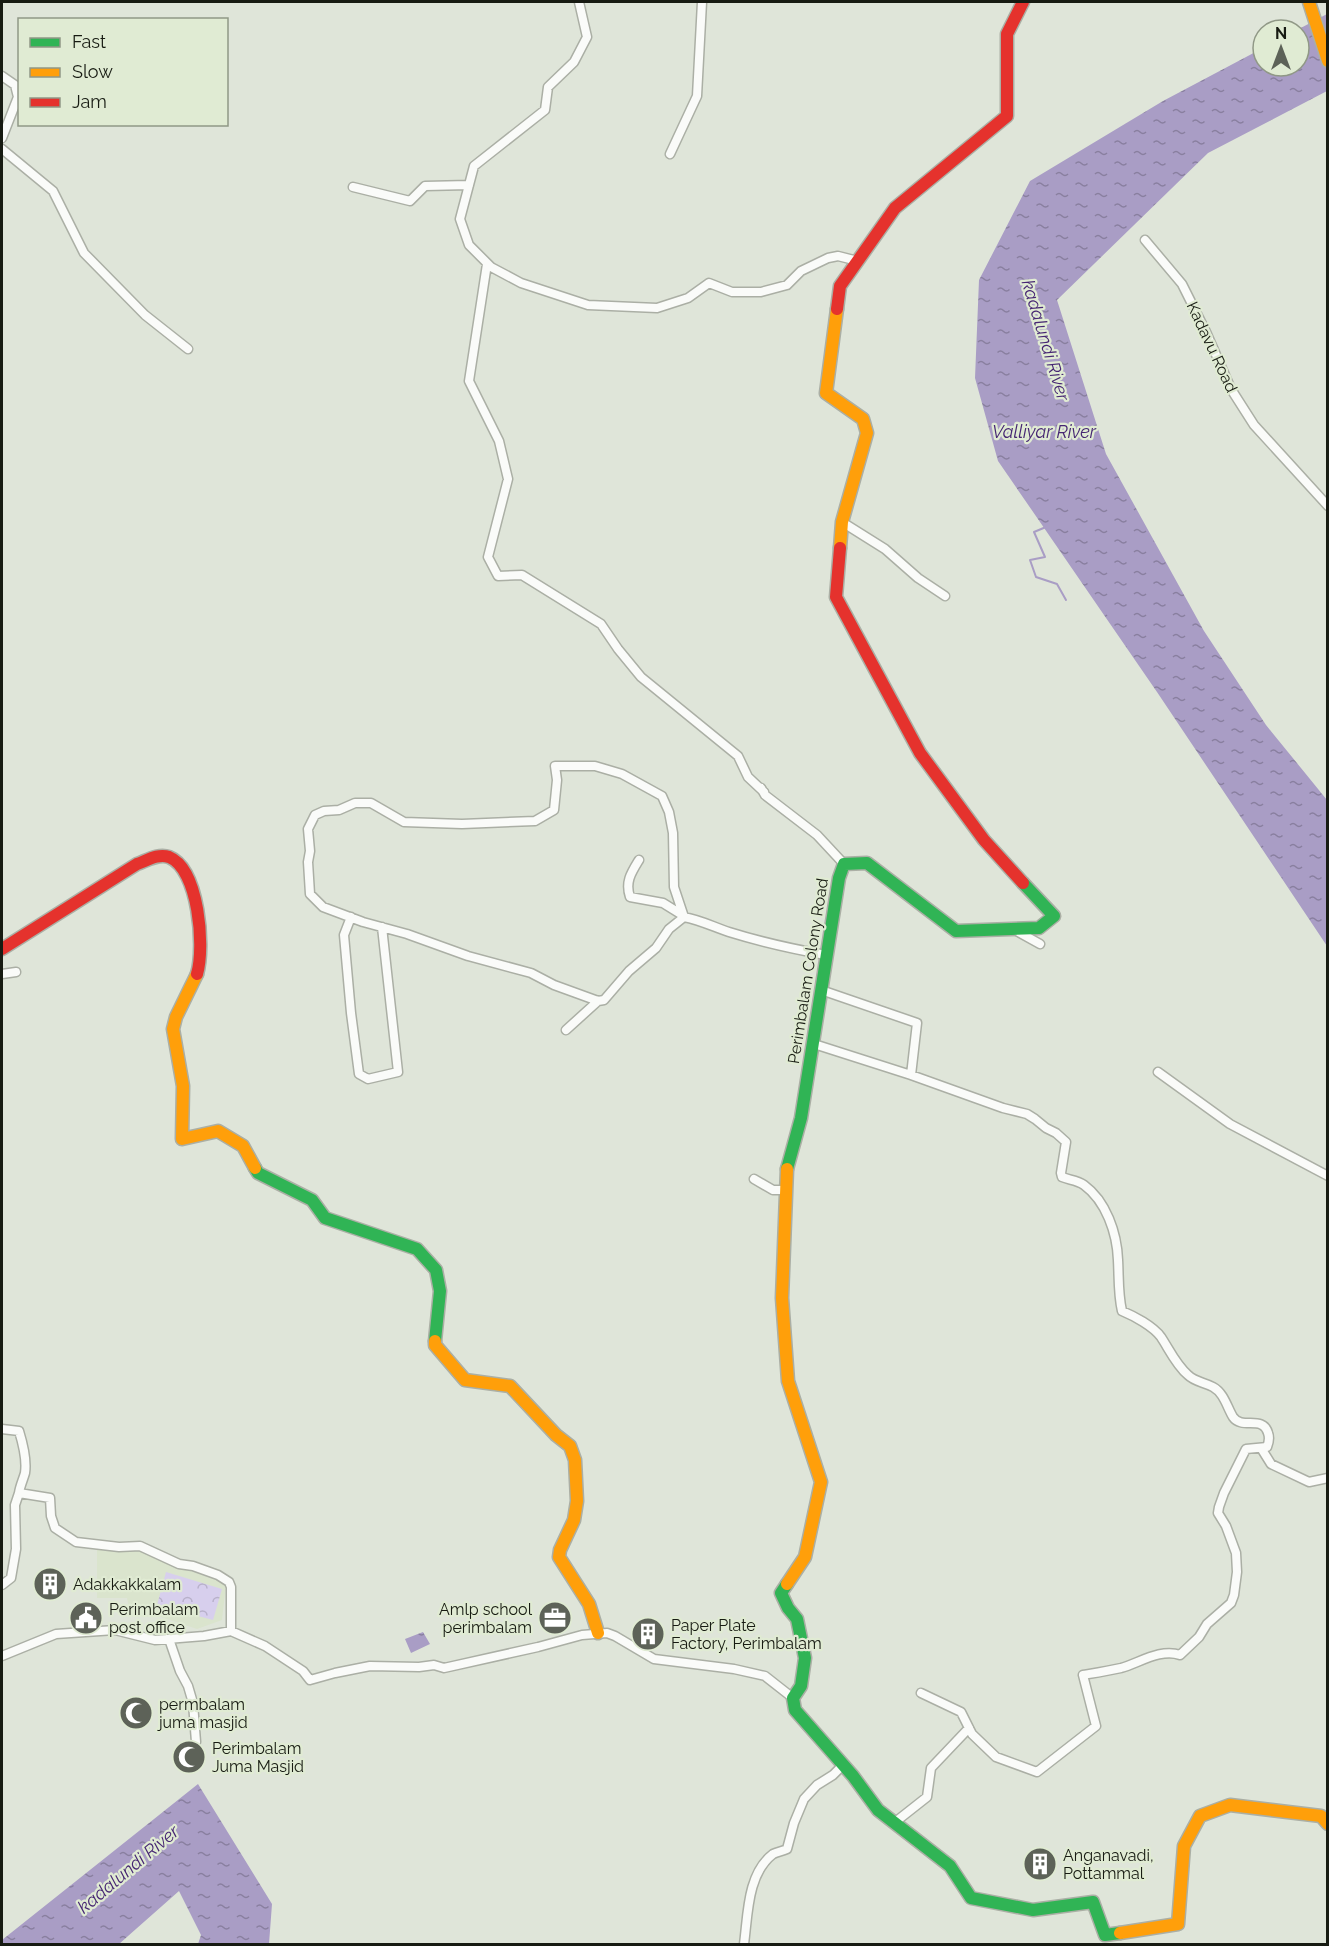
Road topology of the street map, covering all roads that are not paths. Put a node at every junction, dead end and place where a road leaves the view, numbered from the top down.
1 (579, 2) edge
2 (702, 2) edge
3 (1023, 2) edge
4 (1309, 2) edge
5 (1328, 60) edge
6 (2, 76) edge
7 (2, 138) edge
8 (2, 149) edge
9 (670, 154) dead end
10 (470, 185) junction
11 (353, 187) dead end
12 (1145, 240) dead end
13 (858, 261) junction
14 (488, 264) junction
15 (188, 349) dead end
16 (1328, 506) edge
17 (842, 522) junction
18 (945, 596) dead end
19 (758, 783) dead end
20 (764, 792) junction
21 (639, 860) dead end
22 (844, 864) junction
23 (684, 916) junction
24 (351, 917) junction
25 (382, 927) junction
26 (1012, 929) junction
27 (1040, 944) dead end
28 (2, 949) edge
29 (826, 955) junction
30 (16, 972) dead end
31 (2, 974) edge
32 (820, 990) junction
33 (598, 1001) junction
34 (566, 1030) dead end
35 (814, 1044) junction
36 (1158, 1072) dead end
37 (911, 1075) junction
38 (1328, 1176) edge
39 (754, 1179) dead end
40 (785, 1190) junction
41 (2, 1429) edge
42 (1261, 1448) junction
43 (1328, 1478) edge
44 (19, 1493) junction
45 (2, 1585) edge
46 (231, 1631) junction
47 (598, 1633) junction
48 (169, 1639) junction
49 (2, 1656) edge
50 (921, 1693) dead end
51 (793, 1698) junction
52 (969, 1728) junction
53 (196, 1742) dead end
54 (843, 1765) junction
55 (894, 1823) junction
56 (1328, 1824) edge
57 (744, 1944) edge

1 - 10 street
2 - 9 street
3 - 13 street, Perimbalam Colony Road
4 - 5 street
6 - 7 street
8 - 15 street
10 - 11 street
10 - 14 street
12 - 16 street, Kadavu Road
13 - 14 street
13 - 17 street, Perimbalam Colony Road
14 - 20 street
17 - 18 street
17 - 26 street, Perimbalam Colony Road
19 - 20 street
20 - 22 street
21 - 23 street
22 - 26 street, Perimbalam Colony Road
22 - 29 street, Perimbalam Colony Road
23 - 24 street
23 - 29 street
23 - 33 street
24 - 25 street
24 - 25 street
25 - 33 street
26 - 27 street
28 - 47 street
29 - 32 street, Perimbalam Colony Road
30 - 31 street
32 - 35 street, Perimbalam Colony Road
32 - 37 street
33 - 34 street
35 - 37 street
35 - 40 street, Perimbalam Colony Road
36 - 38 street
37 - 42 street
39 - 40 street
40 - 51 street, Perimbalam Colony Road
41 - 44 street
42 - 43 street
42 - 52 street
44 - 45 street
44 - 46 street
46 - 47 street
46 - 48 street
47 - 51 street
48 - 49 street
48 - 53 street
50 - 52 street
51 - 54 street
52 - 55 street
54 - 55 street
54 - 57 street
55 - 56 street

